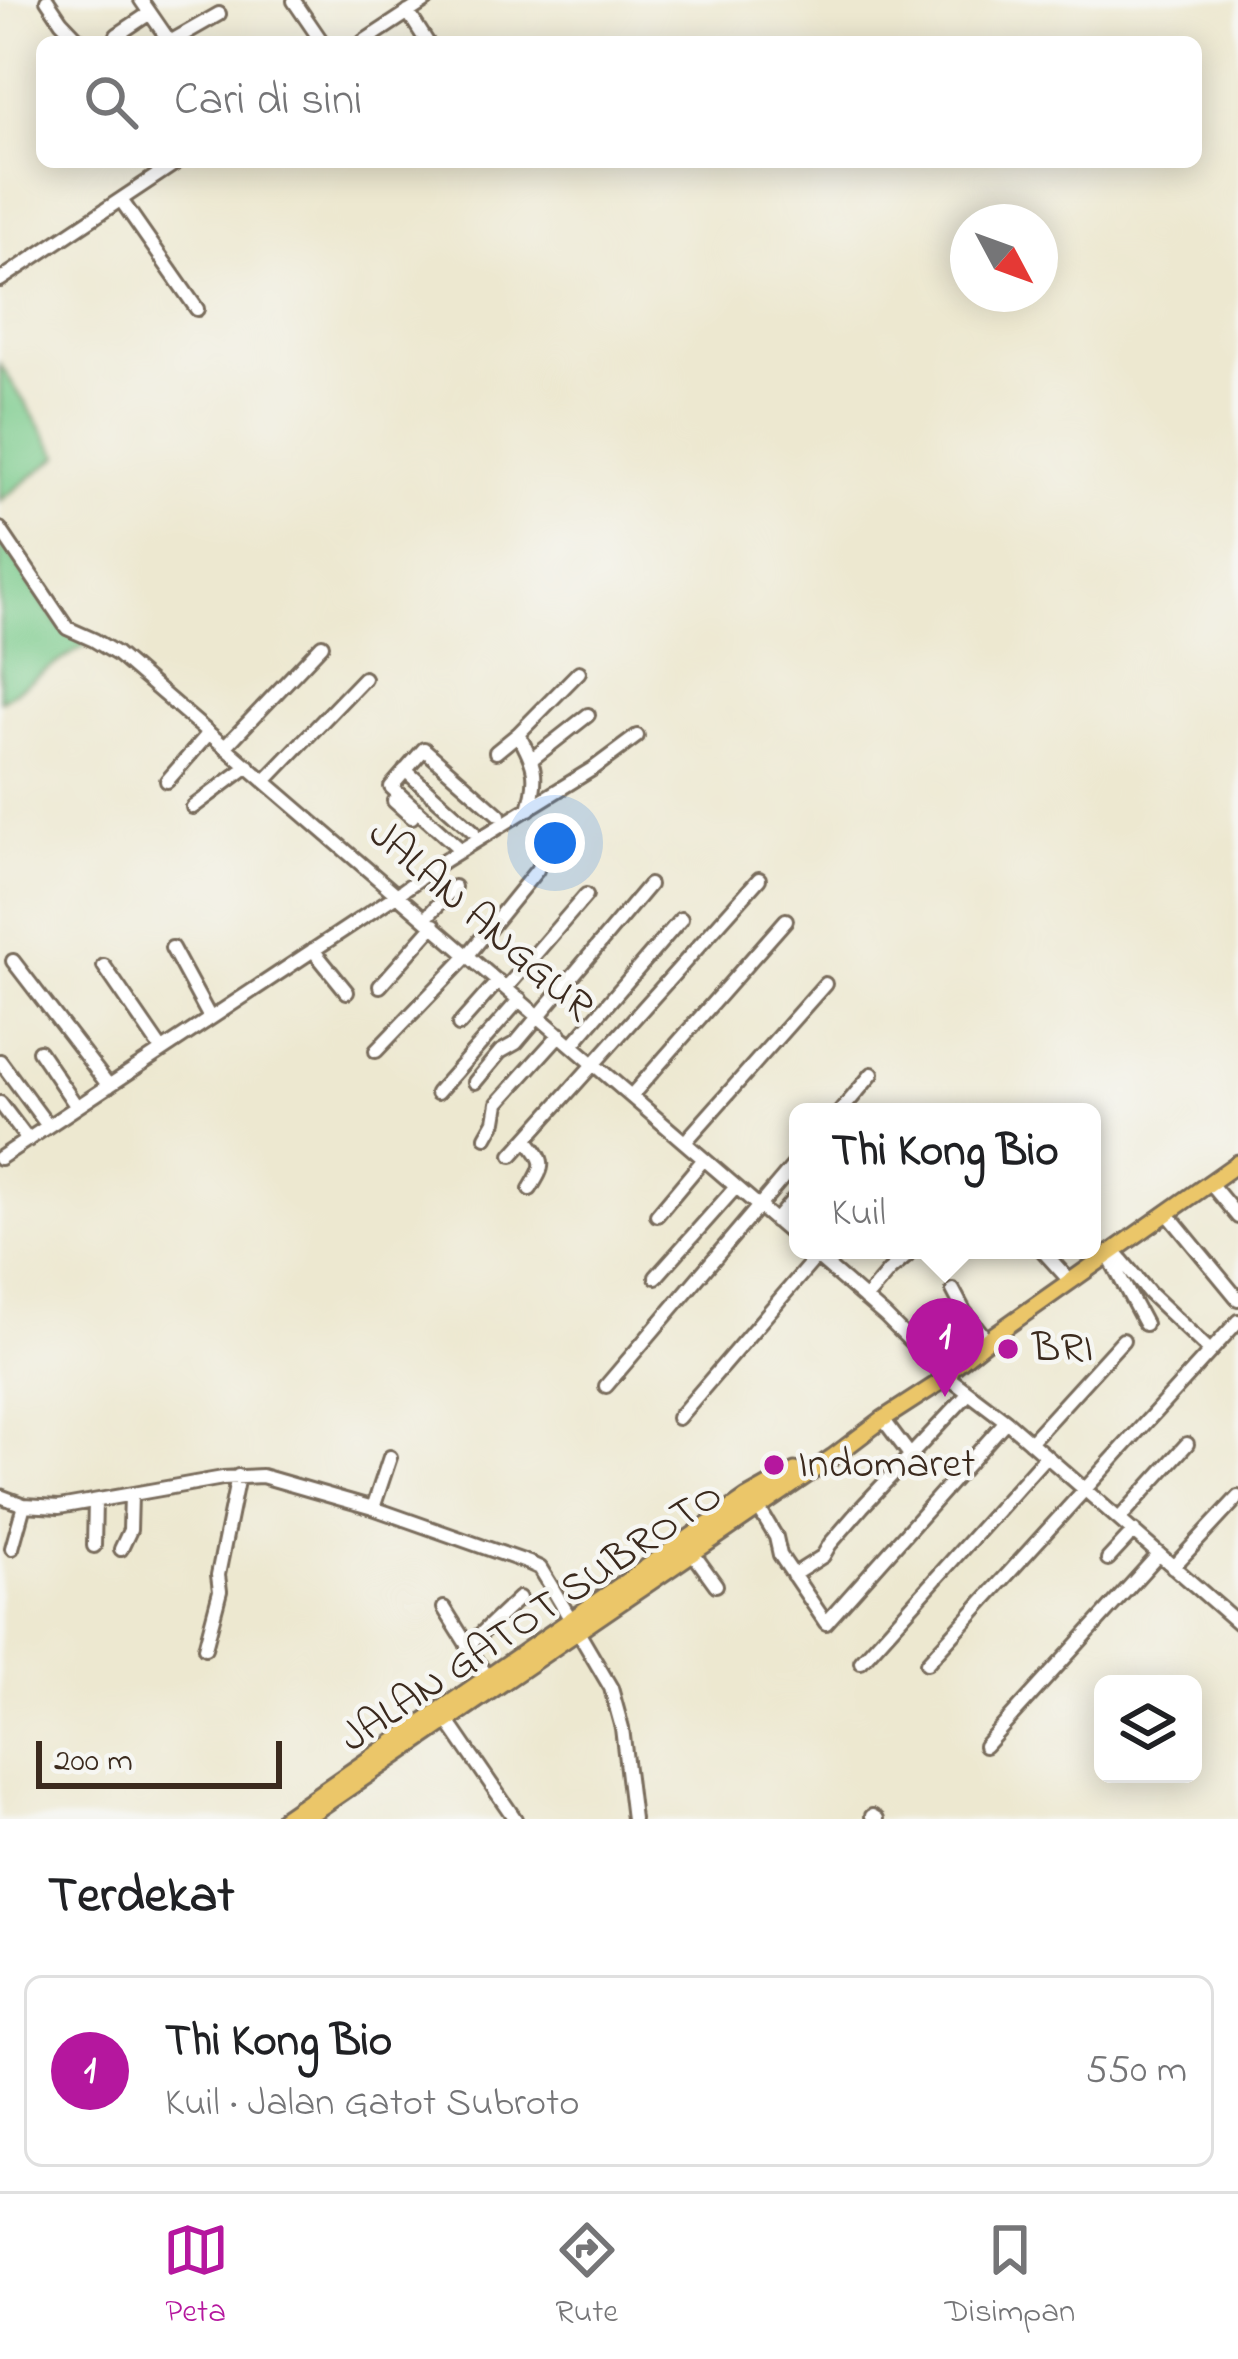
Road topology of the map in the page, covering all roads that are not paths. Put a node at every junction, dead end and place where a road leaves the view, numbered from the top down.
1 (47, 0) edge
2 (142, 0) edge
3 (427, 0) edge
4 (294, 1) edge
5 (408, 12) junction
6 (150, 13) junction
7 (219, 14) dead end
8 (117, 35) dead end
9 (75, 36) edge
10 (166, 36) edge
11 (180, 36) edge
12 (318, 36) edge
13 (372, 36) edge
14 (423, 36) edge
15 (168, 168) edge
16 (121, 200) junction
17 (0, 280) edge
18 (197, 309) dead end
19 (0, 529) edge
20 (322, 645) dead end
21 (579, 672) dead end
22 (364, 678) dead end
23 (587, 715) dead end
24 (209, 733) junction
25 (518, 734) junction
26 (637, 736) dead end
27 (226, 747) junction
28 (496, 752) dead end
29 (532, 759) junction
30 (248, 766) junction
31 (405, 770) junction
32 (167, 781) dead end
33 (266, 781) junction
34 (394, 802) dead end
35 (194, 807) dead end
36 (529, 809) junction
37 (499, 815) dead end
38 (472, 831) dead end
39 (461, 850) junction
40 (445, 860) junction
41 (537, 870) dead end
42 (759, 879) dead end
43 (649, 885) dead end
44 (454, 887) dead end
45 (398, 894) junction
46 (586, 895) dead end
47 (681, 919) dead end
48 (786, 920) dead end
49 (430, 922) junction
50 (172, 948) dead end
51 (313, 950) junction
52 (468, 955) junction
53 (13, 961) dead end
54 (104, 966) dead end
55 (502, 984) junction
56 (825, 984) dead end
57 (380, 986) dead end
58 (347, 992) dead end
59 (520, 999) junction
60 (537, 1015) junction
61 (211, 1018) junction
62 (459, 1025) dead end
63 (560, 1034) junction
64 (572, 1045) junction
65 (161, 1049) junction
66 (39, 1051) dead end
67 (376, 1051) dead end
68 (0, 1061) edge
69 (593, 1063) junction
70 (872, 1074) dead end
71 (475, 1082) dead end
72 (109, 1085) junction
73 (437, 1094) dead end
74 (631, 1096) junction
75 (0, 1103) edge
76 (847, 1103) edge
77 (76, 1107) junction
78 (48, 1126) junction
79 (486, 1137) dead end
80 (28, 1140) junction
81 (527, 1140) junction
82 (685, 1142) junction
83 (512, 1155) dead end
84 (0, 1158) edge
85 (704, 1159) junction
86 (1238, 1163) edge
87 (789, 1170) edge
88 (1209, 1182) junction
89 (736, 1187) junction
90 (530, 1189) dead end
91 (789, 1204) edge
92 (758, 1206) junction
93 (1167, 1214) junction
94 (657, 1215) dead end
95 (1238, 1217) edge
96 (775, 1220) junction
97 (789, 1232) edge
98 (1111, 1253) junction
99 (808, 1259) edge
100 (820, 1259) edge
101 (903, 1259) edge
102 (1050, 1259) edge
103 (656, 1277) dead end
104 (1070, 1281) junction
105 (952, 1290) dead end
106 (866, 1299) junction
107 (1238, 1299) edge
108 (1238, 1321) edge
109 (1145, 1324) dead end
110 (987, 1340) junction
111 (1123, 1340) dead end
112 (1210, 1352) junction
113 (947, 1372) junction
114 (606, 1386) dead end
115 (970, 1394) junction
116 (679, 1418) dead end
117 (883, 1419) junction
118 (1006, 1421) junction
119 (1030, 1442) junction
120 (1187, 1444) dead end
121 (831, 1455) junction
122 (910, 1455) junction
123 (1046, 1456) junction
124 (390, 1457) dead end
125 (238, 1476) junction
126 (1084, 1490) junction
127 (131, 1495) junction
128 (0, 1496) edge
129 (1238, 1497) edge
130 (95, 1502) junction
131 (754, 1502) junction
132 (24, 1505) junction
133 (374, 1508) junction
134 (1119, 1519) junction
135 (1134, 1531) junction
136 (94, 1546) dead end
137 (12, 1548) dead end
138 (121, 1549) dead end
139 (692, 1552) junction
140 (1159, 1554) junction
141 (1108, 1558) dead end
142 (1173, 1567) junction
143 (793, 1575) junction
144 (716, 1585) dead end
145 (519, 1598) dead end
146 (444, 1608) dead end
147 (1238, 1623) edge
148 (573, 1625) junction
149 (467, 1647) junction
150 (205, 1648) dead end
151 (861, 1663) dead end
152 (927, 1663) dead end
153 (488, 1678) junction
154 (447, 1720) junction
155 (985, 1746) dead end
156 (283, 1819) edge
157 (303, 1819) edge
158 (514, 1819) edge
159 (633, 1819) edge

1 - 9 street
2 - 6 street
3 - 5 street
4 - 12 street
5 - 13 street
5 - 14 street
6 - 8 street
6 - 10 street
7 - 11 street
15 - 16 street
16 - 17 street
16 - 18 street
19 - 24 street, JALAN ANGGUR
20 - 27 street
21 - 25 street
22 - 33 street
23 - 29 street
24 - 27 street, JALAN ANGGUR
24 - 32 street
25 - 28 street
25 - 29 street
26 - 36 street
27 - 30 street, JALAN ANGGUR
29 - 36 street
30 - 33 street, JALAN ANGGUR
30 - 35 street
31 - 37 street
31 - 38 street
31 - 39 street
33 - 45 street, JALAN ANGGUR
34 - 40 street
36 - 39 street
39 - 40 street
40 - 45 street
41 - 52 street
42 - 69 street
43 - 60 street
44 - 49 street
45 - 49 street, JALAN ANGGUR
45 - 51 street
46 - 55 street
47 - 64 street
48 - 74 street
49 - 52 street, JALAN ANGGUR
49 - 57 street
50 - 61 street
51 - 58 street
51 - 61 street
52 - 55 street, JALAN ANGGUR
52 - 67 street
53 - 72 street
54 - 65 street
55 - 59 street, JALAN ANGGUR
55 - 62 street
56 - 82 street
59 - 60 street, JALAN ANGGUR
59 - 73 street
60 - 63 street, JALAN ANGGUR
60 - 71 street
61 - 65 street
63 - 64 street, JALAN ANGGUR
63 - 79 street
64 - 69 street, JALAN ANGGUR
65 - 72 street
66 - 77 street
68 - 78 street
69 - 74 street, JALAN ANGGUR
69 - 81 street
70 - 76 street
72 - 77 street
74 - 82 street, JALAN ANGGUR
75 - 80 street
77 - 78 street
78 - 80 street
80 - 84 street
81 - 83 street
81 - 90 street
82 - 85 street, JALAN ANGGUR
85 - 89 street, JALAN ANGGUR
85 - 94 street
86 - 88 main road, JALAN GATOT SUBROTO
87 - 92 street
88 - 93 main road, JALAN GATOT SUBROTO
88 - 95 street
89 - 92 street, JALAN ANGGUR
89 - 103 street
91 - 96 street
92 - 96 street, JALAN ANGGUR
92 - 114 street
93 - 98 main road, JALAN GATOT SUBROTO
93 - 107 street
96 - 97 street, JALAN ANGGUR
98 - 104 main road, JALAN GATOT SUBROTO
98 - 109 street
98 - 112 street
99 - 116 street
100 - 106 street
101 - 106 street
102 - 104 street
104 - 110 main road, JALAN GATOT SUBROTO
105 - 110 street
106 - 113 street
108 - 112 street
110 - 113 main road, JALAN GATOT SUBROTO
111 - 119 street
112 - 126 street
113 - 115 street
113 - 117 main road, JALAN GATOT SUBROTO
113 - 121 main road
115 - 118 street
115 - 122 street
117 - 121 main road, JALAN GATOT SUBROTO
117 - 122 street
118 - 119 street
118 - 143 street
119 - 123 street
120 - 134 street
121 - 131 main road, JALAN GATOT SUBROTO
122 - 143 street
123 - 126 street
123 - 151 street
124 - 133 street
125 - 127 street
125 - 133 street
125 - 150 street
126 - 134 street
126 - 152 street
127 - 130 street
127 - 138 street
128 - 132 street
129 - 142 street
130 - 132 street
130 - 136 street
131 - 139 main road, JALAN GATOT SUBROTO
131 - 143 street
131 - 148 main road
132 - 137 street
133 - 148 street
134 - 135 street
135 - 140 street
135 - 141 street
139 - 144 street
139 - 148 main road, JALAN GATOT SUBROTO
140 - 142 street
140 - 155 street
142 - 147 street
145 - 149 street
146 - 149 street
148 - 153 main road
148 - 154 main road, JALAN GATOT SUBROTO
148 - 159 street
149 - 153 street
153 - 156 main road
154 - 157 main road, JALAN GATOT SUBROTO
154 - 158 street

